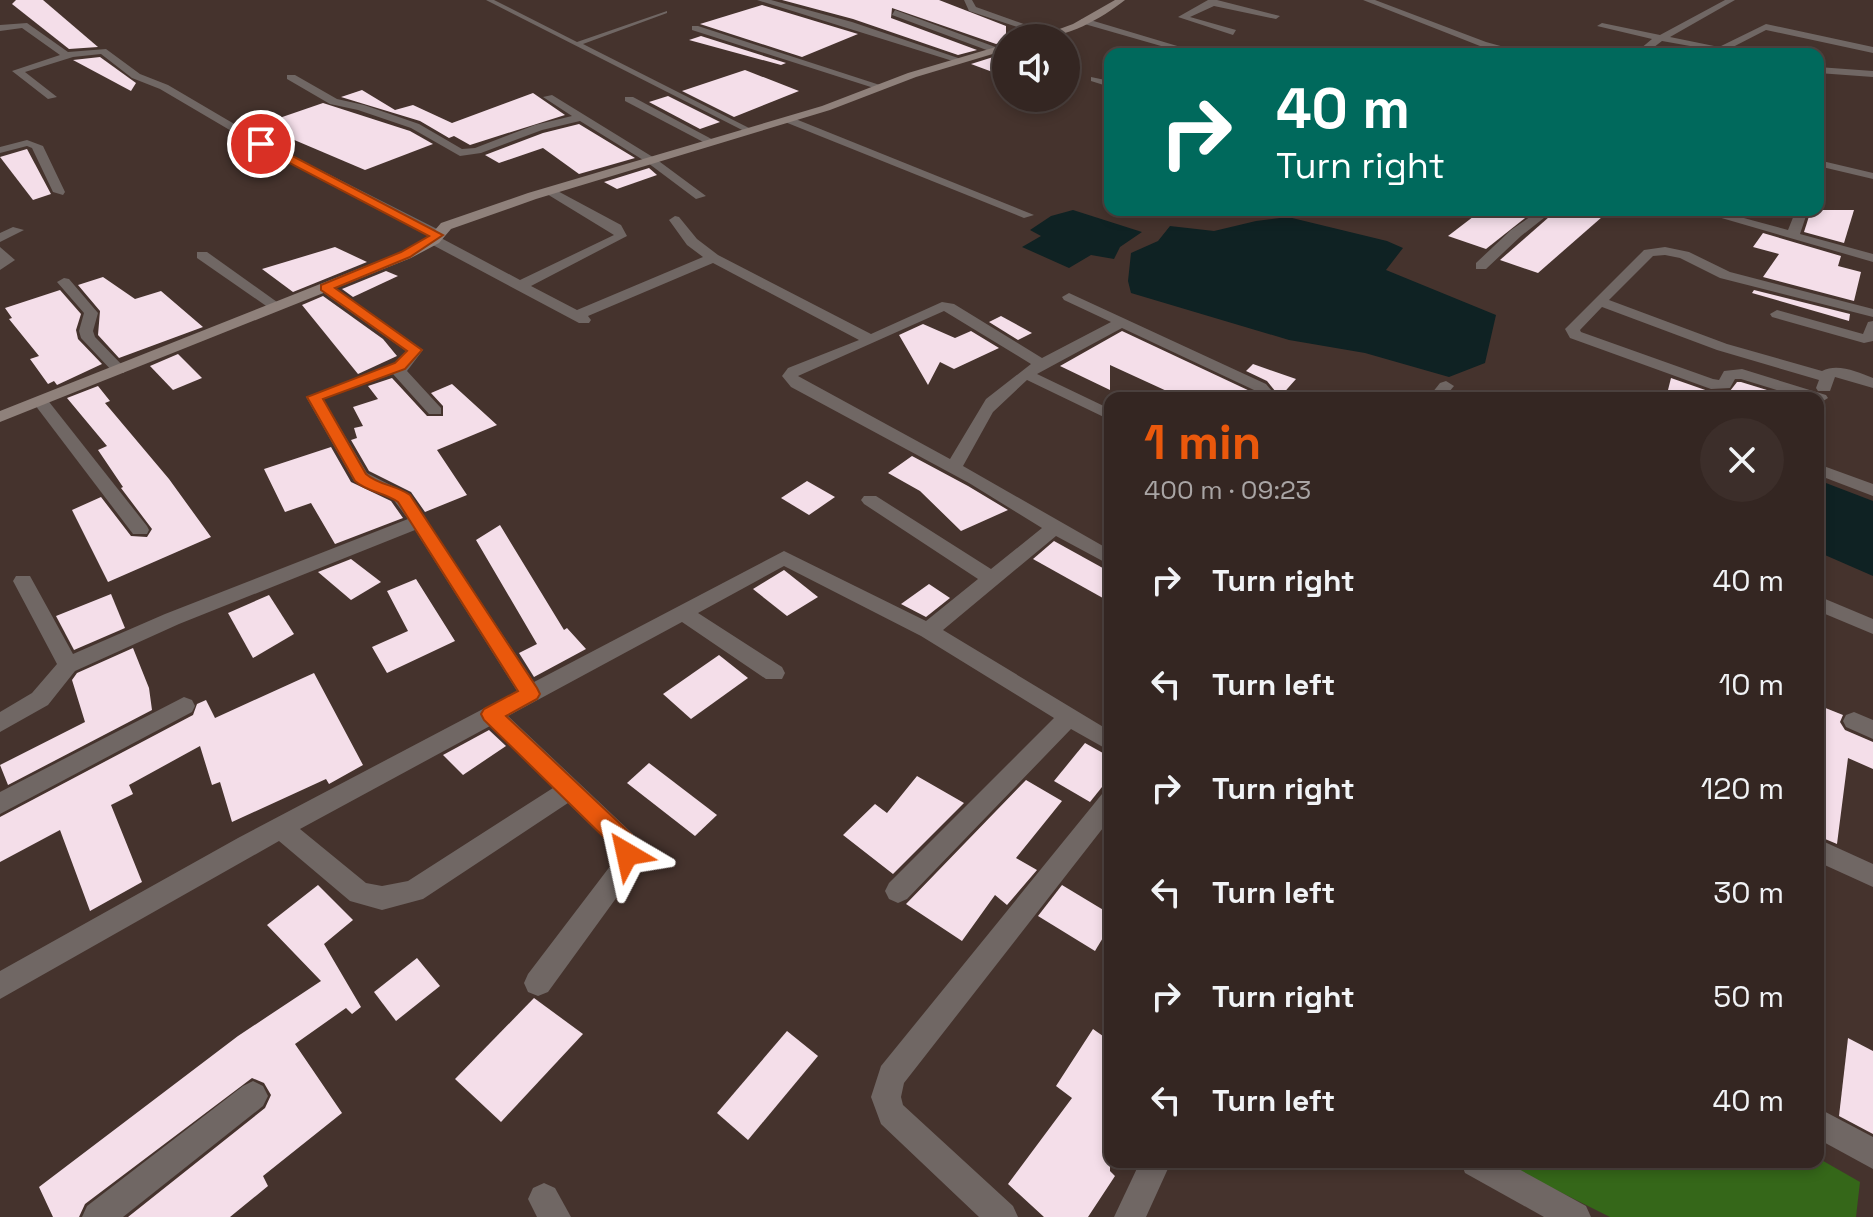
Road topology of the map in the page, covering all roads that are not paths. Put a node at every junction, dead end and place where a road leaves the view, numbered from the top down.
1 (489, 0) edge
2 (761, 0) edge
3 (968, 0) edge
4 (1121, 0) edge
5 (1367, 0) edge
6 (1731, 0) edge
7 (1213, 1) edge
8 (665, 12) dead end
9 (895, 13) dead end
10 (1276, 16) dead end
11 (1084, 21) junction
12 (1013, 24) edge
13 (1076, 24) edge
14 (1602, 26) dead end
15 (0, 28) edge
16 (695, 28) dead end
17 (1233, 32) dead end
18 (1661, 38) junction
19 (577, 44) junction
20 (992, 45) edge
21 (1178, 48) edge
22 (1500, 48) edge
23 (1647, 48) edge
24 (1710, 48) edge
25 (1724, 48) edge
26 (992, 50) edge
27 (1873, 50) edge
28 (70, 55) junction
29 (959, 60) junction
30 (1824, 70) edge
31 (1871, 72) edge
32 (291, 77) dead end
33 (1095, 79) dead end
34 (1104, 82) edge
35 (881, 87) junction
36 (52, 97) dead end
37 (548, 97) dead end
38 (629, 99) dead end
39 (583, 117) junction
40 (789, 120) junction
41 (751, 131) junction
42 (713, 143) junction
43 (0, 150) edge
44 (652, 161) junction
45 (1824, 164) edge
46 (1870, 176) dead end
47 (548, 191) junction
48 (59, 192) dead end
49 (700, 196) dead end
50 (1028, 215) dead end
51 (1540, 216) edge
52 (1722, 216) edge
53 (1800, 216) edge
54 (675, 220) dead end
55 (18, 230) dead end
56 (1793, 235) junction
57 (0, 238) edge
58 (436, 238) junction
59 (0, 251) edge
60 (202, 255) dead end
61 (713, 258) junction
62 (1873, 258) edge
63 (0, 266) edge
64 (1481, 266) dead end
65 (64, 282) dead end
66 (520, 286) junction
67 (326, 288) junction
68 (1069, 297) dead end
69 (1599, 301) junction
70 (277, 307) junction
71 (1873, 313) edge
72 (1777, 314) dead end
73 (1120, 323) junction
74 (1873, 325) edge
75 (871, 340) junction
76 (400, 366) junction
77 (119, 370) junction
78 (1034, 370) junction
79 (1826, 377) junction
80 (1873, 383) edge
81 (1265, 392) edge
82 (1795, 392) edge
83 (1821, 392) edge
84 (40, 401) junction
85 (435, 411) dead end
86 (1104, 411) edge
87 (0, 417) edge
88 (954, 467) junction
89 (1824, 471) edge
90 (1873, 490) edge
91 (870, 500) dead end
92 (418, 522) junction
93 (1055, 527) junction
94 (140, 530) dead end
95 (1104, 555) edge
96 (993, 580) junction
97 (23, 581) dead end
98 (1824, 606) edge
99 (682, 612) junction
100 (1873, 627) edge
101 (928, 631) junction
102 (68, 665) junction
103 (774, 673) dead end
104 (530, 694) junction
105 (184, 706) dead end
106 (491, 714) junction
107 (1069, 717) junction
108 (0, 723) edge
109 (1104, 738) edge
110 (569, 790) junction
111 (0, 804) edge
112 (1104, 809) edge
113 (281, 828) junction
114 (1824, 853) edge
115 (1873, 876) edge
116 (898, 891) dead end
117 (538, 983) dead end
118 (0, 986) edge
119 (253, 1096) dead end
120 (1824, 1126) edge
121 (1873, 1154) edge
122 (1153, 1168) edge
123 (1487, 1168) edge
124 (98, 1217) edge
125 (1002, 1217) edge
126 (1130, 1217) edge
127 (1575, 1217) edge

1 - 19 lane
2 - 29 street
3 - 12 street
4 - 11 street
5 - 22 street
6 - 18 street
7 - 10 street
7 - 17 street
8 - 19 lane
9 - 20 street
11 - 13 street
11 - 21 street
14 - 18 street
15 - 28 street
16 - 35 street
18 - 23 street
18 - 24 street
19 - 41 lane
25 - 27 street
26 - 29 street
28 - 36 street
28 - 58 street
29 - 35 street
30 - 31 street
32 - 39 street
33 - 34 street
35 - 40 street
37 - 39 street
38 - 42 street
39 - 44 street
40 - 41 street
40 - 50 street
41 - 42 street
42 - 44 street
43 - 48 street
44 - 47 street
44 - 49 street
45 - 46 street
47 - 58 street
47 - 66 street
51 - 64 street
52 - 56 street
53 - 56 street
54 - 61 street
55 - 57 street
56 - 62 street
58 - 66 street
58 - 67 street
59 - 63 street
60 - 70 street
61 - 66 street
61 - 75 street
65 - 77 street
67 - 70 street
67 - 76 street
68 - 73 street
69 - 71 street
69 - 79 street
69 - 82 street
70 - 77 street
72 - 74 street
73 - 78 street
73 - 81 street
75 - 78 street
75 - 88 street
76 - 85 street
76 - 92 street
77 - 84 street
78 - 86 street
78 - 88 street
79 - 80 street
79 - 83 street
84 - 87 street
84 - 94 street
88 - 93 street
89 - 90 street
91 - 96 street
92 - 102 street
92 - 104 street
93 - 95 street
93 - 96 street
96 - 101 street
97 - 102 street
98 - 100 street
99 - 101 street
99 - 103 street
99 - 104 street
101 - 107 street
102 - 108 street
104 - 106 street
105 - 111 street
106 - 110 street
106 - 113 street
107 - 109 street
107 - 116 street
110 - 113 street
110 - 117 street
112 - 125 street
113 - 118 street
114 - 115 street
119 - 124 street
120 - 121 street
122 - 126 street
123 - 127 street

